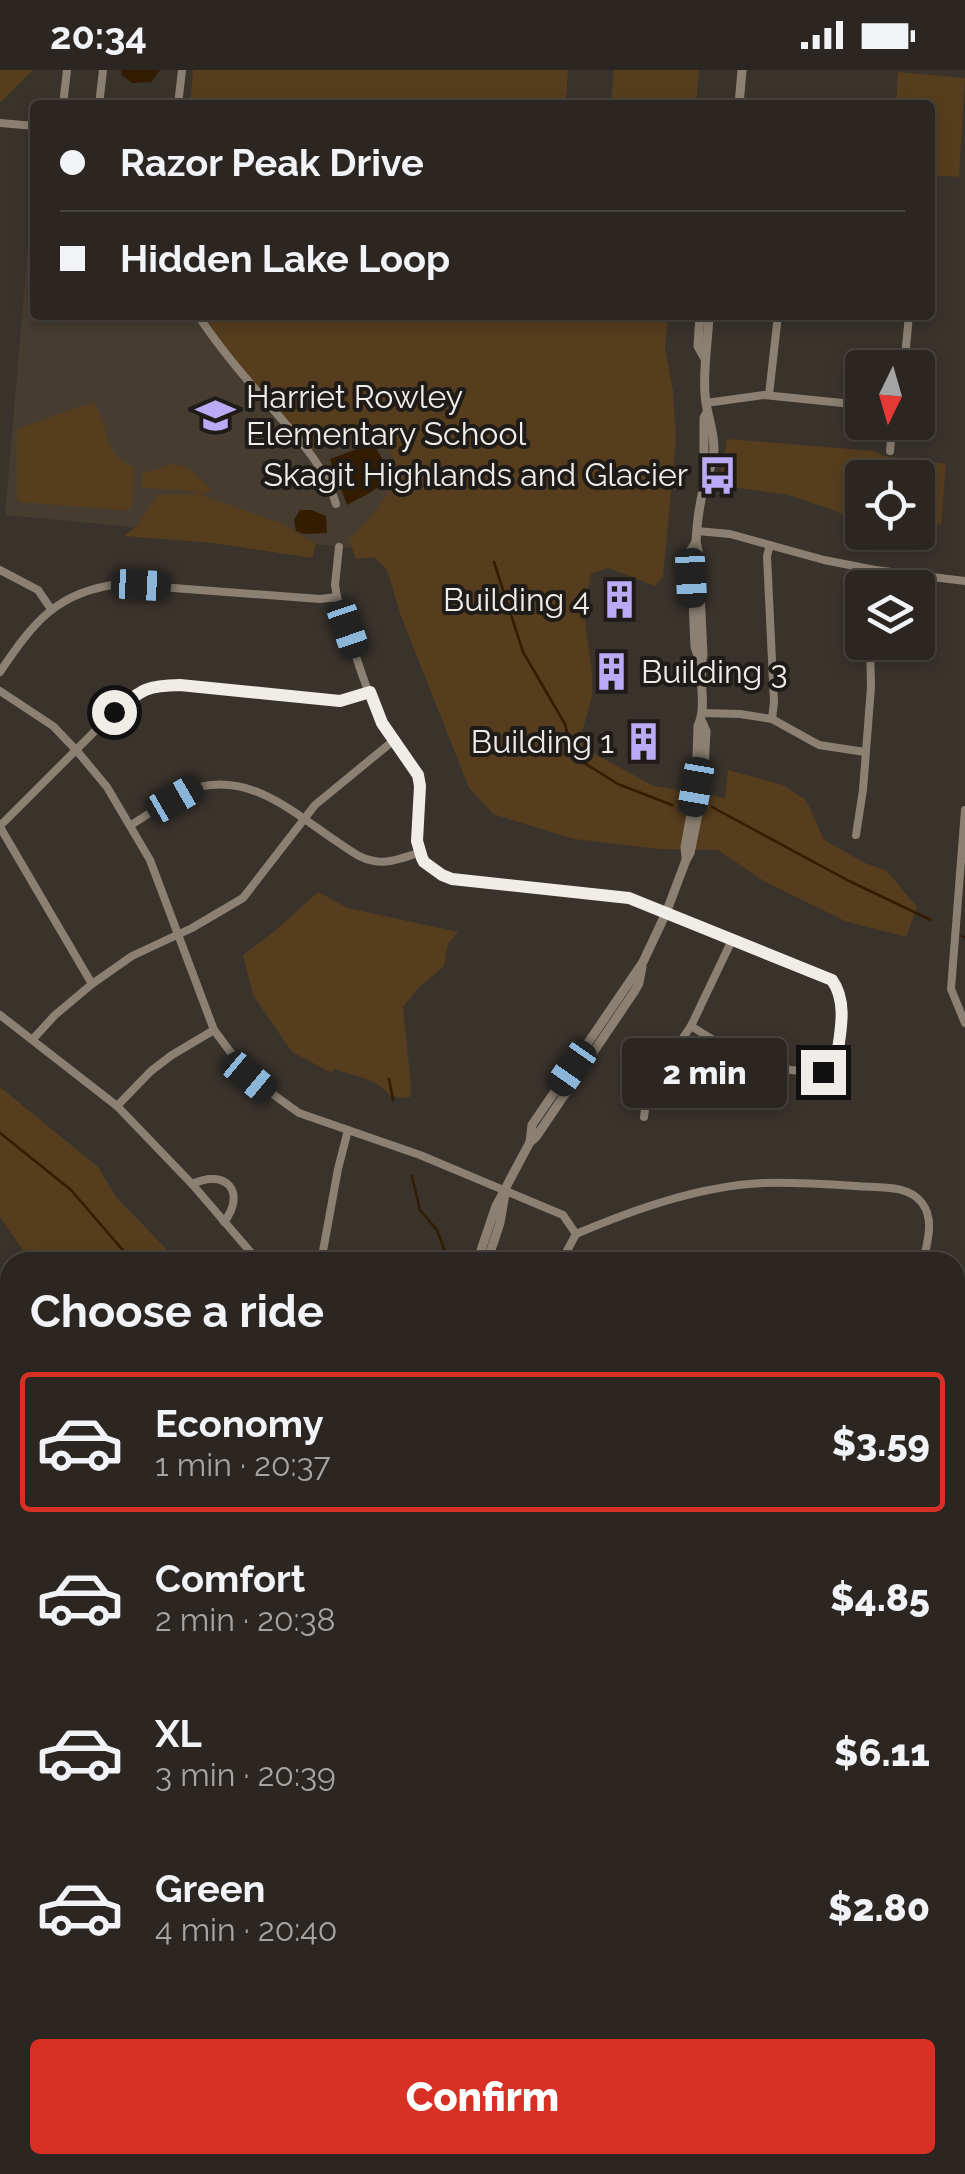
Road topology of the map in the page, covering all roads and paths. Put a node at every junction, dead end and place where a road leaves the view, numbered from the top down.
1 (67, 70) edge
2 (103, 70) edge
3 (182, 70) edge
4 (742, 70) edge
5 (64, 100) edge
6 (100, 100) edge
7 (179, 100) edge
8 (739, 100) edge
9 (0, 122) edge
10 (30, 125) edge
11 (202, 320) edge
12 (700, 320) edge
13 (709, 320) edge
14 (777, 320) edge
15 (909, 320) edge
16 (906, 350) edge
17 (704, 357) junction
18 (769, 396) junction
19 (845, 403) edge
20 (707, 407) junction
21 (892, 440) edge
22 (890, 451) dead end
23 (336, 504) dead end
24 (696, 537) junction
25 (770, 544) junction
26 (339, 547) dead end
27 (0, 570) edge
28 (875, 570) edge
29 (935, 577) edge
30 (965, 581) edge
31 (337, 596) junction
32 (51, 609) junction
33 (870, 660) edge
34 (0, 672) edge
35 (0, 691) edge
36 (370, 692) junction
37 (702, 718) junction
38 (772, 719) junction
39 (393, 740) junction
40 (77, 750) junction
41 (865, 752) junction
42 (965, 810) edge
43 (303, 820) junction
44 (131, 825) junction
45 (0, 826) edge
46 (856, 835) dead end
47 (419, 853) junction
48 (963, 862) edge
49 (666, 913) junction
50 (178, 934) junction
51 (732, 940) junction
52 (92, 984) junction
53 (0, 1016) edge
54 (965, 1023) edge
55 (691, 1026) junction
56 (214, 1030) junction
57 (33, 1040) junction
58 (117, 1106) junction
59 (644, 1117) dead end
60 (348, 1130) junction
61 (192, 1184) junction
62 (505, 1191) junction
63 (224, 1222) junction
64 (576, 1234) junction
65 (250, 1252) edge
66 (323, 1252) edge
67 (480, 1252) edge
68 (490, 1252) edge
69 (566, 1252) edge
70 (926, 1252) edge

1 - 5 street
2 - 6 street
3 - 7 street
4 - 8 street
9 - 10 street
11 - 23 street
12 - 17 street
13 - 17 street
14 - 18 street
15 - 16 street
17 - 20 street
18 - 19 street
18 - 20 street
20 - 24 street
21 - 22 street
24 - 25 street
24 - 37 street
25 - 28 street
25 - 38 street
26 - 31 street
27 - 32 street
29 - 30 street
31 - 32 street
31 - 36 street
32 - 34 street
33 - 41 street
35 - 40 street
36 - 39 street
36 - 40 street
37 - 38 street
37 - 49 street
38 - 41 street
39 - 43 street
39 - 47 street
40 - 44 street
40 - 45 street
41 - 46 street
42 - 48 street
43 - 44 street
43 - 47 street
43 - 50 street
44 - 50 street
45 - 52 street
47 - 49 street
48 - 54 street
49 - 51 street
49 - 62 street
50 - 52 street
50 - 56 street
51 - 55 street
51 - 55 street
52 - 57 street
53 - 57 street
55 - 59 street
56 - 58 street
56 - 60 street
57 - 58 street
58 - 61 street
60 - 62 street
60 - 66 street
61 - 63 street
61 - 63 street
62 - 64 street
62 - 67 street
62 - 68 street
63 - 65 street
64 - 69 street
64 - 70 street

